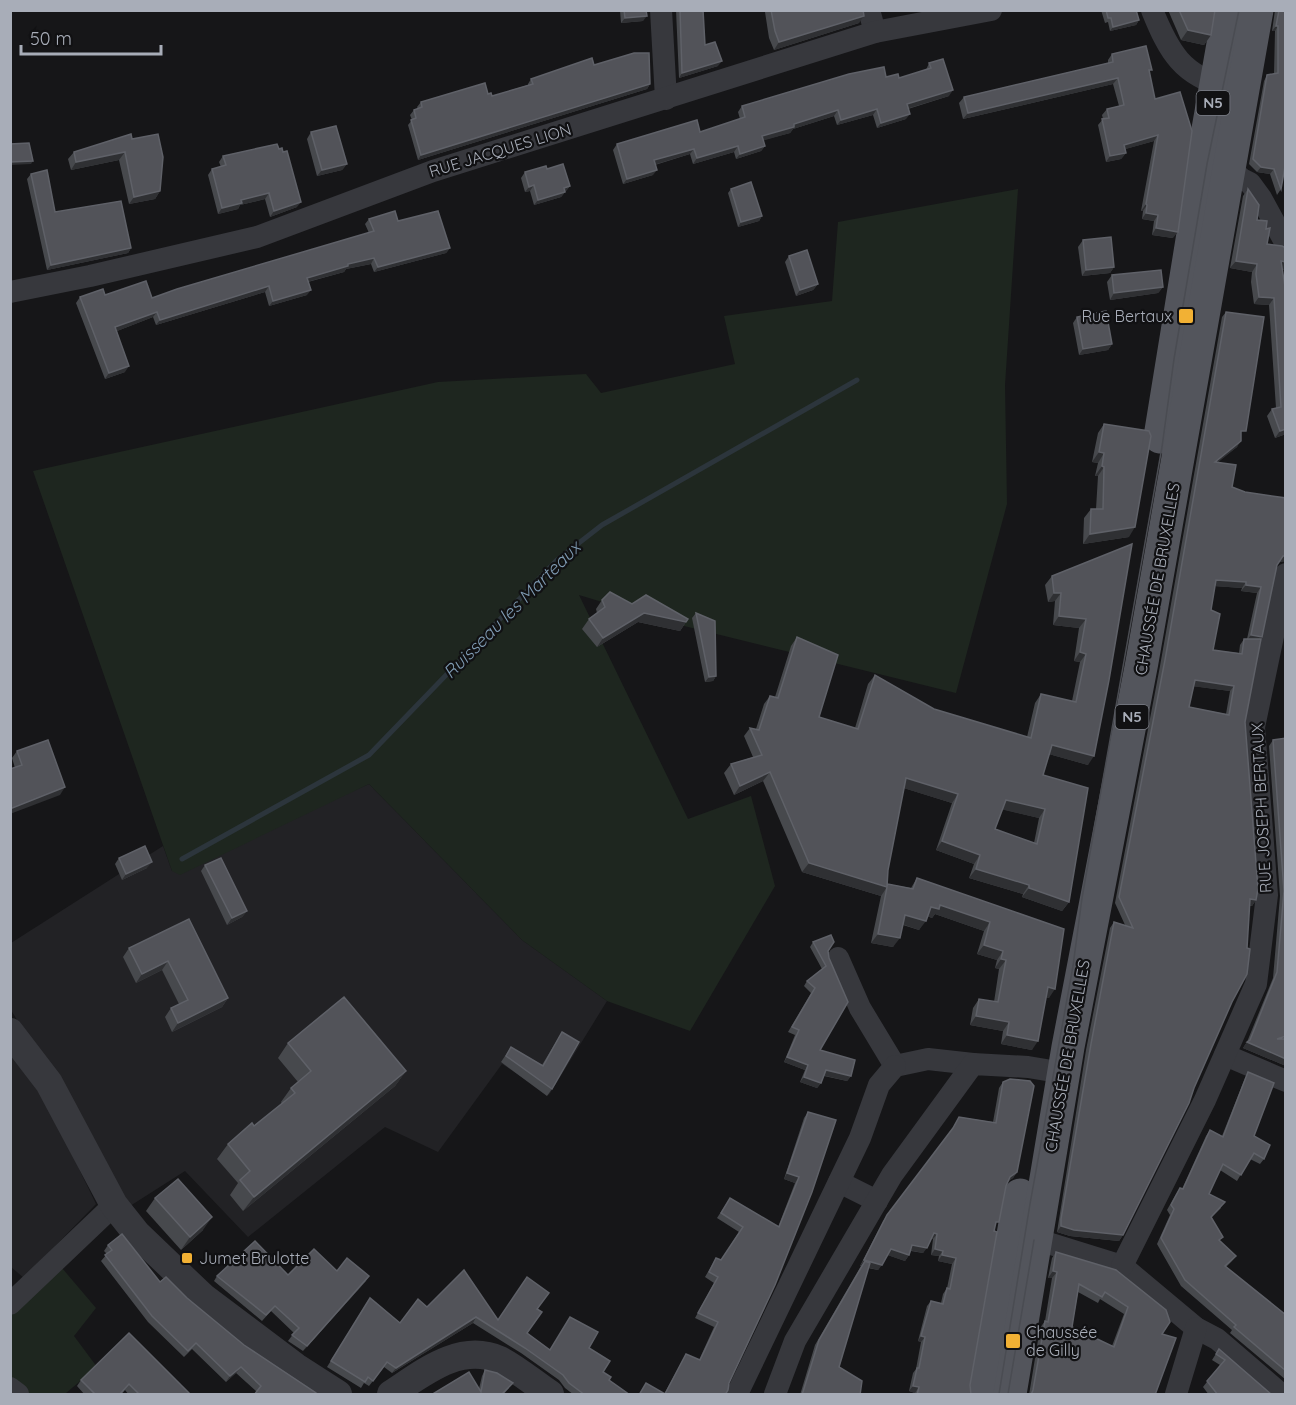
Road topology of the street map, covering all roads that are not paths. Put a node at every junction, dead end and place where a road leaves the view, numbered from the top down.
1 (661, 10) edge
2 (991, 10) edge
3 (1152, 10) edge
4 (1229, 10) edge
5 (1257, 10) edge
6 (872, 21) edge
7 (1229, 88) junction
8 (666, 99) junction
9 (1215, 165) junction
10 (1286, 244) edge
11 (10, 292) edge
12 (1286, 574) edge
13 (1282, 604) edge
14 (838, 958) dead end
15 (10, 1032) edge
16 (1225, 1055) junction
17 (973, 1064) junction
18 (895, 1066) junction
19 (1046, 1070) junction
20 (1286, 1081) edge
21 (839, 1182) junction
22 (877, 1201) junction
23 (114, 1205) junction
24 (1035, 1239) junction
25 (1122, 1266) junction
26 (782, 1301) junction
27 (10, 1304) edge
28 (810, 1315) junction
29 (1196, 1328) junction
30 (10, 1388) edge
31 (18, 1395) edge
32 (338, 1395) edge
33 (391, 1395) edge
34 (550, 1395) edge
35 (737, 1395) edge
36 (775, 1395) edge
37 (985, 1395) edge
38 (1010, 1395) edge
39 (1176, 1395) edge
40 (1281, 1395) edge

1 - 8 street
2 - 6 street, RUE JACQUES LION
3 - 7 street
4 - 7 main road, CHAUSSÉE DE BRUXELLES / N5
5 - 7 main road, CHAUSSÉE DE BRUXELLES / N5
6 - 8 street, RUE JACQUES LION
7 - 9 main road, CHAUSSÉE DE BRUXELLES / N5
8 - 11 street, RUE JACQUES LION
9 - 10 street
9 - 19 main road, CHAUSSÉE DE BRUXELLES / N5
9 - 24 main road, CHAUSSÉE DE BRUXELLES / N5
12 - 13 street, RUE JOSEPH BERTAUX
13 - 16 street, RUE JOSEPH BERTAUX
14 - 18 street
15 - 23 street
16 - 20 street
16 - 25 street, RUE JOSEPH BERTAUX
17 - 18 street
17 - 19 street
17 - 22 street
18 - 21 street
19 - 37 main road, CHAUSSÉE DE BRUXELLES / N5
21 - 22 street
21 - 26 street
22 - 28 street
23 - 27 street
23 - 32 street
24 - 25 street
24 - 38 main road, CHAUSSÉE DE BRUXELLES / N5
25 - 29 street
26 - 28 street
26 - 35 street
28 - 36 street
29 - 39 street
29 - 40 street
30 - 31 street
33 - 34 street

